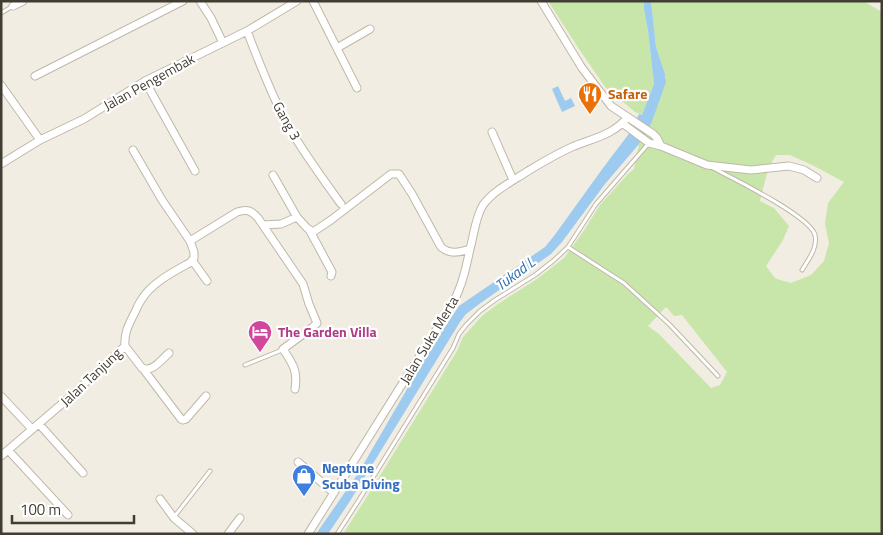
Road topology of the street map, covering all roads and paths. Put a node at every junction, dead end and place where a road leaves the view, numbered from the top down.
1 (23, 1) edge
2 (183, 1) edge
3 (200, 1) edge
4 (297, 1) edge
5 (313, 1) edge
6 (541, 1) edge
7 (14, 6) joint
8 (1, 13) edge
9 (370, 29) dead end
10 (247, 31) junction
11 (223, 43) junction
12 (337, 48) junction
13 (35, 76) dead end
14 (145, 81) junction
15 (1, 85) edge
16 (357, 88) dead end
17 (630, 118) junction
18 (626, 126) junction
19 (492, 132) dead end
20 (40, 140) junction
21 (646, 141) junction
22 (661, 146) junction
23 (133, 150) dead end
24 (1, 164) edge
25 (707, 165) junction
26 (195, 171) dead end
27 (272, 175) dead end
28 (817, 178) dead end
29 (513, 180) junction
30 (341, 204) dead end
31 (297, 217) junction
32 (263, 225) junction
33 (310, 231) junction
34 (190, 241) junction
35 (568, 247) junction
36 (470, 249) junction
37 (192, 260) junction
38 (802, 270) dead end
39 (331, 276) dead end
40 (207, 281) dead end
41 (124, 346) junction
42 (283, 349) junction
43 (169, 353) dead end
44 (245, 365) dead end
45 (144, 370) junction
46 (718, 376) dead end
47 (295, 389) dead end
48 (1, 396) edge
49 (206, 396) dead end
50 (39, 424) junction
51 (32, 429) junction
52 (8, 450) junction
53 (1, 456) edge
54 (298, 462) dead end
55 (210, 471) dead end
56 (83, 473) dead end
57 (334, 493) junction
58 (160, 499) dead end
59 (68, 515) dead end
60 (174, 518) junction
61 (240, 518) dead end
62 (193, 534) edge
63 (228, 534) edge
64 (308, 534) edge
65 (337, 534) edge

1 - 7 street
2 - 13 street
3 - 11 street
4 - 10 street, Jalan Pengembak
5 - 12 street
6 - 17 street
7 - 8 lane
9 - 12 street
10 - 11 street, Jalan Pengembak
10 - 30 street, Gang 3
11 - 14 street, Jalan Pengembak
12 - 16 street
14 - 20 street, Jalan Pengembak
14 - 26 street
15 - 20 street
17 - 18 street, Jalan Suka Merta
17 - 22 street
18 - 21 street
18 - 29 street, Jalan Suka Merta
19 - 29 street
20 - 24 street, Jalan Pengembak
21 - 22 street
21 - 35 lane
22 - 25 street
23 - 34 street
25 - 28 street
25 - 38 lane
27 - 31 street
29 - 36 street, Jalan Suka Merta
31 - 32 street
31 - 33 street
32 - 34 street
32 - 42 street
33 - 36 street
33 - 39 street
34 - 37 street
35 - 46 lane
35 - 65 lane
36 - 57 street, Jalan Suka Merta
37 - 40 street
37 - 41 street, Jalan Tanjung
41 - 45 street
41 - 50 street, Jalan Tanjung
42 - 44 lane
42 - 47 street
43 - 45 street
45 - 49 street
48 - 51 street
50 - 51 street, Jalan Tanjung
50 - 56 street
51 - 52 street, Jalan Tanjung
52 - 53 street, Jalan Tanjung
52 - 59 street
54 - 57 street
55 - 60 lane
57 - 64 street, Jalan Suka Merta
58 - 60 street
60 - 62 street
61 - 63 street

